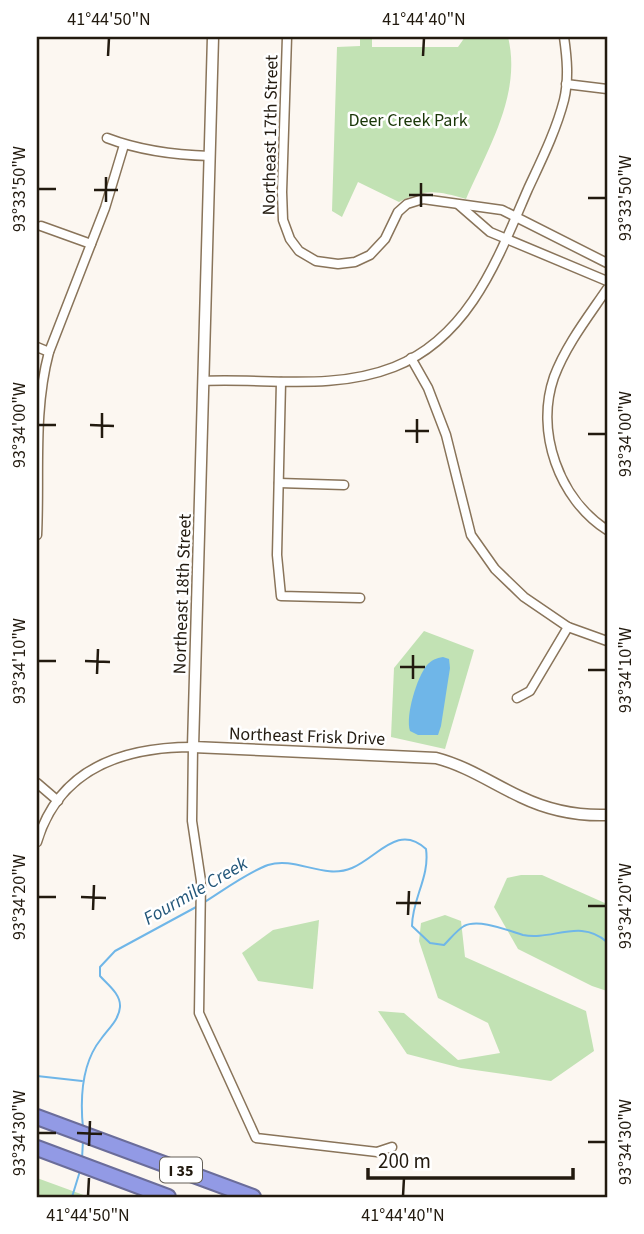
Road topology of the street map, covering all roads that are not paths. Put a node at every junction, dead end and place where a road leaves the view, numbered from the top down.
1 (213, 37) edge
2 (288, 37) edge
3 (565, 37) edge
4 (566, 84) junction
5 (607, 89) edge
6 (107, 138) dead end
7 (124, 145) junction
8 (210, 156) junction
9 (456, 203) junction
10 (516, 216) junction
11 (41, 226) dead end
12 (506, 238) junction
13 (91, 244) junction
14 (607, 263) edge
15 (607, 281) edge
16 (607, 289) edge
17 (37, 347) edge
18 (49, 352) junction
19 (411, 358) junction
20 (204, 382) junction
21 (281, 382) junction
22 (37, 467) edge
23 (279, 483) junction
24 (344, 485) dead end
25 (607, 530) edge
26 (37, 535) edge
27 (360, 598) dead end
28 (568, 627) junction
29 (607, 641) edge
30 (517, 698) dead end
31 (193, 747) junction
32 (37, 783) edge
33 (58, 801) junction
34 (607, 815) edge
35 (37, 842) edge
36 (44, 1120) edge
37 (392, 1147) dead end
38 (43, 1150) edge
39 (168, 1197) edge
40 (253, 1197) edge

1 - 8 street, Northeast 18th Street
2 - 9 street, Northeast 17th Street
3 - 4 street
4 - 5 street
4 - 10 street
6 - 7 street
7 - 8 street
7 - 13 street
8 - 20 street, Northeast 18th Street
9 - 10 street, Northeast 17th Street
9 - 12 street
10 - 12 street
10 - 14 street, Northeast 17th Street
11 - 13 street
12 - 15 street
12 - 19 street
13 - 18 street
16 - 25 street
17 - 18 street
18 - 22 street
19 - 21 street
19 - 28 street
20 - 21 street
20 - 31 street, Northeast 18th Street
21 - 23 street
22 - 26 street
23 - 24 street
23 - 27 street
28 - 29 street
28 - 30 street
31 - 33 street, Northeast Frisk Drive
31 - 34 street, Northeast Frisk Drive
31 - 37 street, Northeast 18th Street
32 - 33 street
33 - 35 street, Northeast Frisk Drive
36 - 40 highway, I 35
38 - 39 highway, I 35

